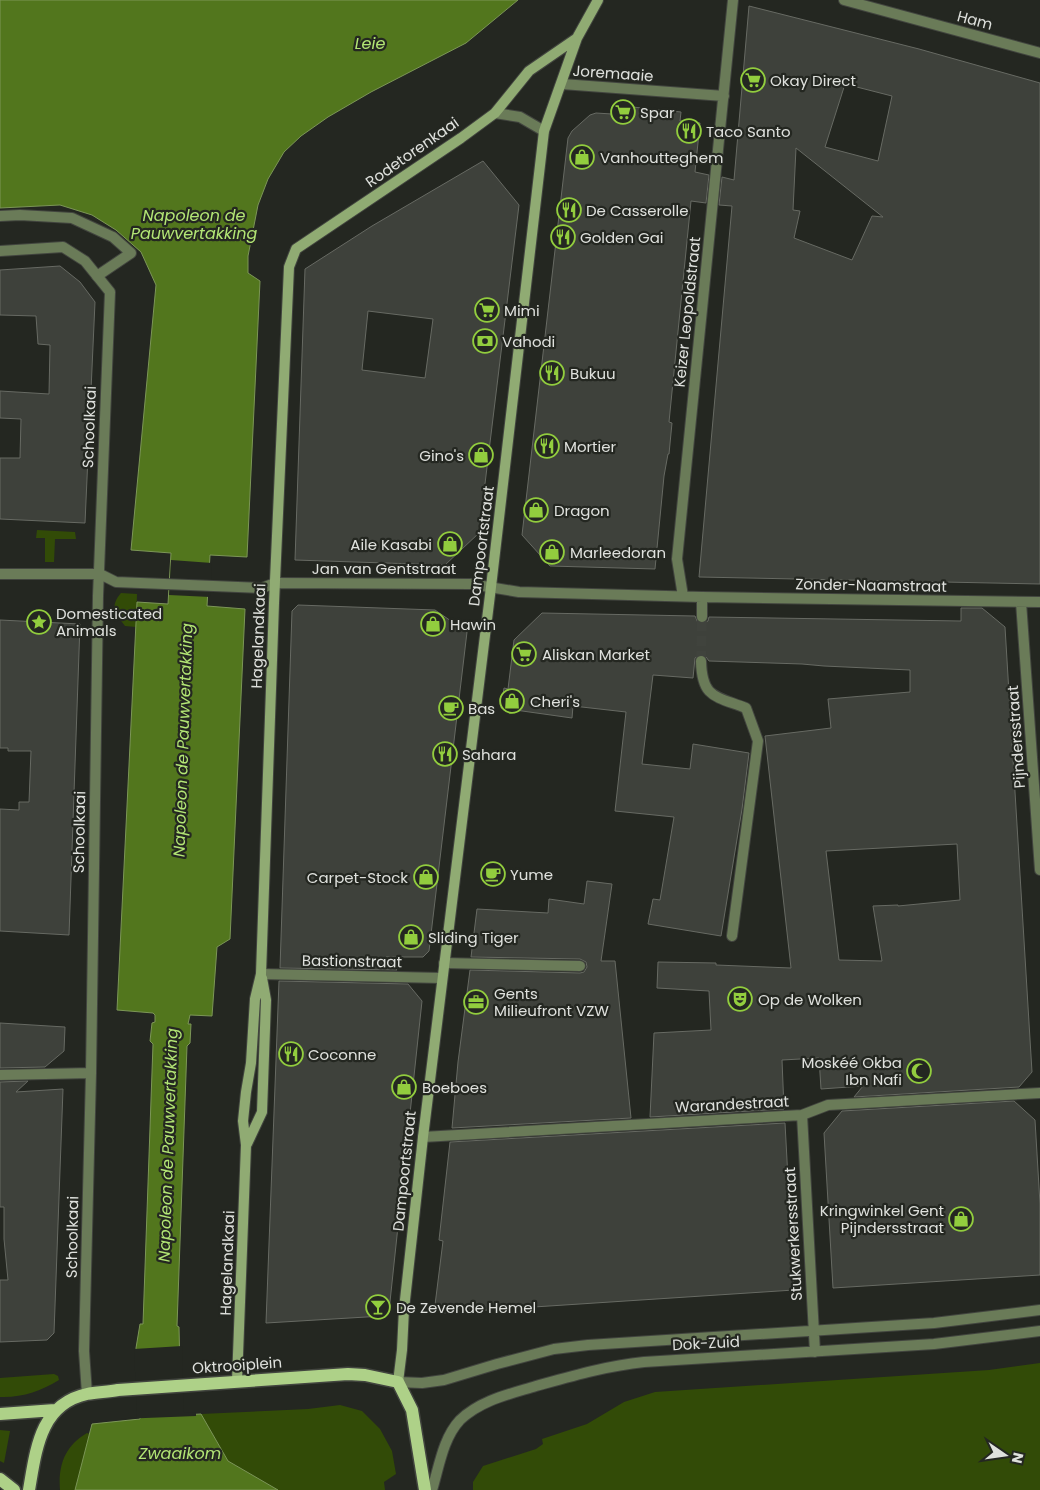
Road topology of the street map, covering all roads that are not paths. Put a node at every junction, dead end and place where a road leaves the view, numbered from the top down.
1 (598, 0) edge
2 (733, 0) edge
3 (844, 0) edge
4 (577, 38) junction
5 (1040, 53) edge
6 (562, 84) junction
7 (724, 96) junction
8 (495, 113) junction
9 (544, 131) junction
10 (0, 216) edge
11 (0, 251) edge
12 (97, 276) junction
13 (287, 299) joint
14 (0, 574) edge
15 (100, 574) junction
16 (275, 583) junction
17 (492, 587) junction
18 (683, 596) junction
19 (702, 597) junction
20 (1021, 602) junction
21 (1040, 602) edge
22 (702, 617) tunnel mouth
23 (700, 661) tunnel mouth
24 (1040, 870) edge
25 (732, 936) dead end
26 (444, 963) junction
27 (580, 966) dead end
28 (261, 974) junction
29 (442, 978) junction
30 (91, 1072) junction
31 (0, 1075) edge
32 (1040, 1093) edge
33 (802, 1115) junction
34 (423, 1136) junction
35 (246, 1145) junction
36 (1040, 1310) edge
37 (1040, 1331) edge
38 (814, 1332) junction
39 (815, 1352) junction
40 (237, 1381) junction
41 (398, 1382) junction
42 (87, 1394) junction
43 (55, 1410) junction
44 (0, 1414) edge
45 (0, 1479) edge
46 (14, 1490) edge
47 (29, 1490) edge
48 (425, 1490) edge
49 (432, 1490) edge

1 - 4 street, Joremaaie
2 - 7 street, Keizer Leopoldstraat
3 - 5 street, Ham
4 - 6 street, Joremaaie
4 - 8 street, Rodetorenkaai
6 - 7 street, Joremaaie
6 - 9 street, Dampoortstraat
7 - 18 street, Keizer Leopoldstraat
8 - 9 street
8 - 13 street, Rodetorenkaai
9 - 17 street, Dampoortstraat
10 - 12 street
11 - 12 street, Schoolkaai
12 - 15 street, Schoolkaai
13 - 16 street, Hagelandkaai
14 - 15 street
15 - 16 street, Jan van Gentstraat
15 - 30 street, Schoolkaai
16 - 17 street, Jan van Gentstraat
16 - 28 street, Hagelandkaai
17 - 18 street, Zonder-Naamstraat
17 - 26 street, Dampoortstraat
18 - 19 street, Zonder-Naamstraat
19 - 20 street, Zonder-Naamstraat
19 - 22 street
20 - 21 street, Zonder-Naamstraat
20 - 24 street, Pijndersstraat
23 - 25 street
26 - 27 street
26 - 29 street, Dampoortstraat
28 - 29 street, Bastionstraat
28 - 35 street, Hagelandkaai
28 - 35 street, Hagelandkaai
29 - 34 street, Dampoortstraat
30 - 31 street
30 - 42 street, Schoolkaai
32 - 33 street, Warandestraat
33 - 34 street, Warandestraat
33 - 38 street, Stukwerkersstraat
34 - 41 street, Dampoortstraat
35 - 40 street, Hagelandkaai
36 - 38 street, Dok-Zuid
37 - 39 street, Dok-Zuid
38 - 39 street, Stukwerkersstraat
38 - 41 street, Dok-Zuid
39 - 49 street, Dok-Zuid
40 - 41 main road, Oktrooiplein
40 - 42 main road, Oktrooiplein
41 - 48 main road
42 - 43 main road, Oktrooiplein
43 - 44 main road
43 - 47 main road
45 - 46 main road

